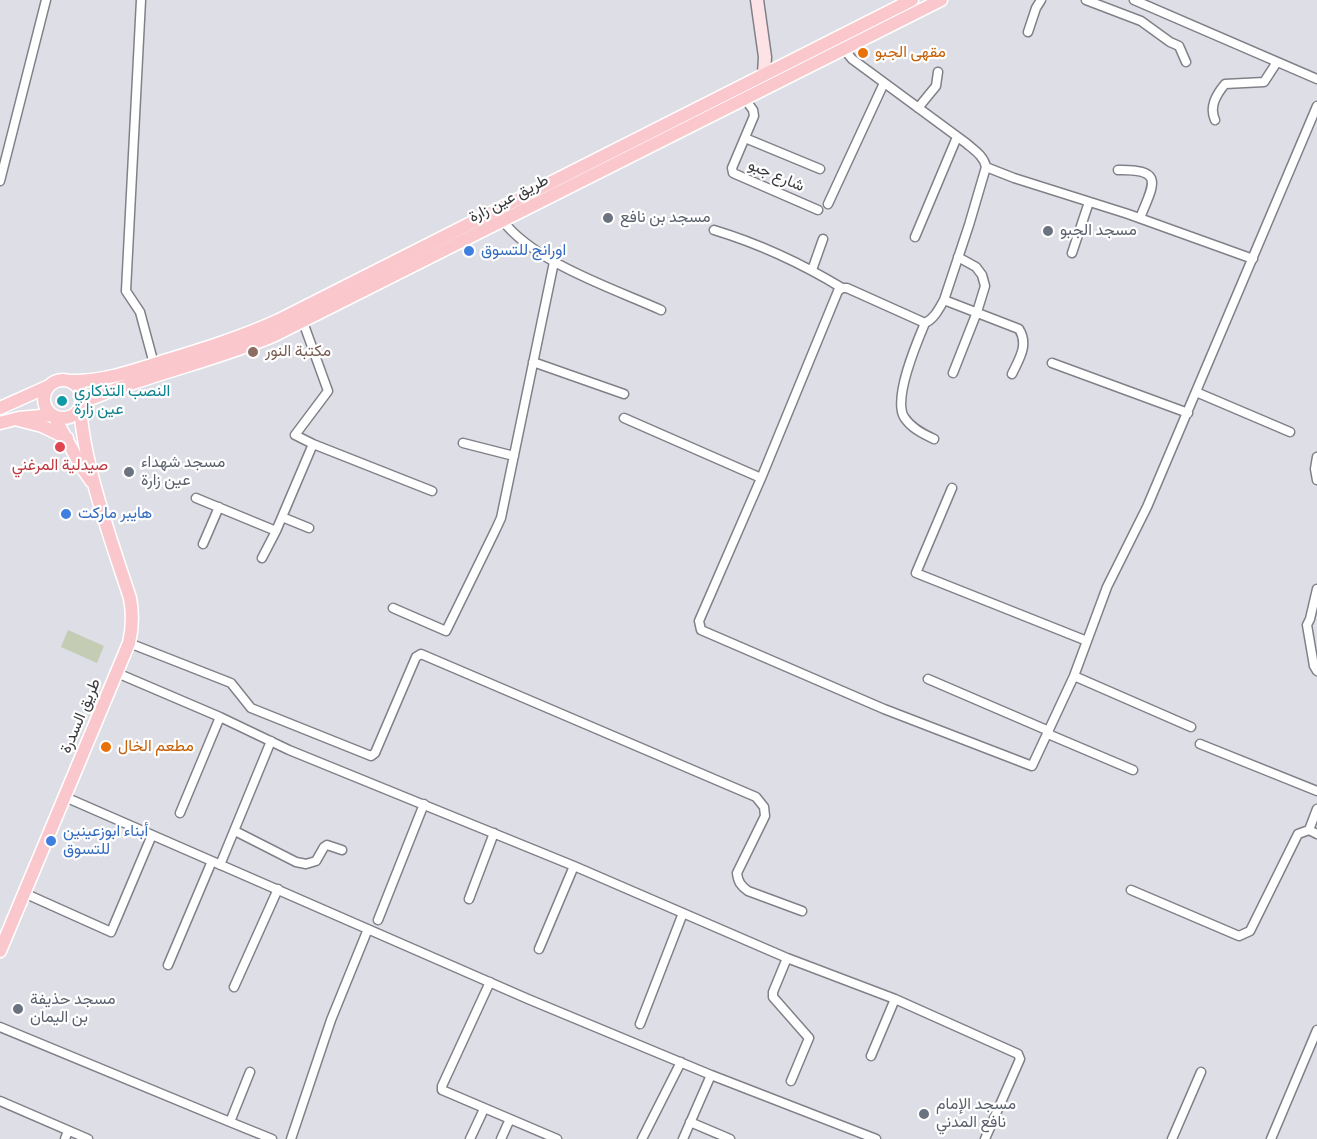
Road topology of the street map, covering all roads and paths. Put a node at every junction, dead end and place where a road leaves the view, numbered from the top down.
1 (46, 0) edge
2 (141, 0) edge
3 (758, 0) edge
4 (912, 0) edge
5 (941, 0) edge
6 (1041, 0) edge
7 (1086, 0) edge
8 (1134, 0) edge
9 (1028, 32) dead end
10 (844, 49) junction
11 (765, 52) junction
12 (1186, 62) dead end
13 (1277, 62) junction
14 (782, 66) junction
15 (938, 72) dead end
16 (764, 74) junction
17 (1317, 79) edge
18 (884, 83) junction
19 (745, 99) junction
20 (1317, 106) edge
21 (918, 108) junction
22 (1314, 119) edge
23 (1215, 120) dead end
24 (957, 137) junction
25 (745, 138) junction
26 (986, 167) junction
27 (820, 169) dead end
28 (1118, 170) dead end
29 (0, 181) edge
30 (1089, 202) junction
31 (828, 204) dead end
32 (818, 210) dead end
33 (1140, 218) junction
34 (502, 220) junction
35 (714, 230) dead end
36 (915, 237) dead end
37 (823, 239) dead end
38 (1072, 253) dead end
39 (958, 257) junction
40 (1253, 259) junction
41 (554, 262) junction
42 (812, 270) junction
43 (842, 288) junction
44 (944, 300) junction
45 (661, 310) dead end
46 (977, 312) junction
47 (303, 322) junction
48 (925, 323) junction
49 (533, 362) junction
50 (1052, 363) dead end
51 (154, 364) junction
52 (953, 373) dead end
53 (1012, 374) dead end
54 (95, 380) junction
55 (69, 381) junction
56 (49, 386) junction
57 (1196, 392) junction
58 (624, 394) dead end
59 (100, 395) junction
60 (22, 399) junction
61 (80, 405) junction
62 (0, 408) edge
63 (1188, 413) junction
64 (53, 415) junction
65 (31, 416) junction
66 (624, 418) dead end
67 (15, 419) junction
68 (0, 423) edge
69 (1290, 432) dead end
70 (67, 438) junction
71 (934, 439) dead end
72 (463, 443) dead end
73 (313, 444) junction
74 (514, 456) junction
75 (1317, 457) edge
76 (761, 477) junction
77 (1317, 480) edge
78 (96, 487) junction
79 (952, 488) dead end
80 (432, 491) dead end
81 (196, 498) dead end
82 (219, 507) junction
83 (282, 517) junction
84 (309, 528) dead end
85 (276, 531) junction
86 (203, 544) dead end
87 (262, 558) dead end
88 (1317, 589) edge
89 (393, 608) dead end
90 (1087, 641) junction
91 (129, 643) junction
92 (1317, 671) edge
93 (117, 673) junction
94 (1074, 676) junction
95 (928, 679) dead end
96 (220, 717) junction
97 (1191, 727) dead end
98 (1048, 732) junction
99 (271, 741) junction
100 (1200, 744) dead end
101 (1133, 770) dead end
102 (1317, 791) edge
103 (65, 797) junction
104 (424, 804) junction
105 (1317, 809) edge
106 (180, 813) dead end
107 (235, 831) junction
108 (1313, 832) edge
109 (494, 833) junction
110 (152, 835) junction
111 (342, 850) dead end
112 (216, 863) junction
113 (574, 866) junction
114 (278, 889) junction
115 (1131, 890) dead end
116 (24, 893) junction
117 (469, 898) dead end
118 (802, 911) dead end
119 (683, 913) junction
120 (378, 920) dead end
121 (368, 929) junction
122 (539, 949) dead end
123 (0, 951) edge
124 (787, 958) junction
125 (168, 965) dead end
126 (490, 982) junction
127 (234, 987) dead end
128 (895, 999) junction
129 (640, 1024) dead end
130 (0, 1027) edge
131 (1317, 1030) edge
132 (871, 1056) dead end
133 (681, 1062) junction
134 (250, 1072) dead end
135 (1201, 1072) dead end
136 (711, 1075) junction
137 (791, 1081) dead end
138 (0, 1101) edge
139 (484, 1109) junction
140 (510, 1119) junction
141 (230, 1122) junction
142 (690, 1122) junction
143 (66, 1135) edge
144 (857, 1136) edge
145 (88, 1139) edge
146 (272, 1139) edge
147 (291, 1139) edge
148 (470, 1139) edge
149 (501, 1139) edge
150 (557, 1139) edge
151 (642, 1139) edge
152 (683, 1139) edge
153 (730, 1139) edge
154 (876, 1139) edge
155 (985, 1139) edge
156 (1172, 1139) edge
157 (1271, 1139) edge

1 - 29 street
2 - 51 street
3 - 11 street
4 - 14 main road, طريق عين زارة
5 - 10 main road, طريق عين زارة
6 - 9 street
7 - 12 street
8 - 13 street
10 - 18 street
10 - 19 main road, طريق عين زارة
11 - 14 street
11 - 16 street
13 - 17 street
13 - 23 street
14 - 16 main road, طريق عين زارة
15 - 21 street
16 - 51 main road, طريق عين زارة
18 - 21 street
18 - 31 street
19 - 25 street, شارع جبو
19 - 34 main road, طريق عين زارة
20 - 22 street
21 - 24 street
22 - 40 street
24 - 26 street
24 - 36 street
25 - 27 street
25 - 32 street, شارع جبو
26 - 30 street
26 - 39 street
28 - 33 street
30 - 33 street
30 - 38 street
33 - 40 street
34 - 41 street
34 - 47 main road, طريق عين زارة
35 - 42 street
37 - 42 street
39 - 44 street
39 - 46 street
40 - 57 street
41 - 45 street
41 - 49 street
42 - 43 street
43 - 48 street
43 - 76 street
44 - 46 street
44 - 48 street
46 - 52 street
46 - 53 street
47 - 59 main road, طريق عين زارة
47 - 73 street
48 - 71 street
49 - 58 street
49 - 74 street
50 - 63 street
51 - 54 main road, طريق عين زارة
54 - 55 main road, طريق عين زارة
54 - 59 main road
55 - 56 main road
55 - 61 main road
56 - 60 main road
56 - 64 main road
57 - 63 street
57 - 69 street
59 - 61 main road, طريق عين زارة
60 - 62 main road
60 - 65 main road
61 - 64 main road
61 - 78 main road
63 - 90 street
64 - 65 main road
64 - 70 main road
65 - 67 main road
66 - 76 street
67 - 68 main road
67 - 70 main road
70 - 78 main road
72 - 74 street
73 - 80 street
73 - 83 street
74 - 89 street
75 - 77 street
76 - 98 street
78 - 91 main road, طريق السدرة
79 - 90 street
81 - 82 street
82 - 85 street
82 - 86 street
83 - 84 street
83 - 85 street
85 - 87 street
88 - 92 street
90 - 94 street
91 - 93 main road, طريق السدرة
91 - 118 street
93 - 96 street
93 - 103 main road, طريق السدرة
94 - 97 street
94 - 98 street
95 - 98 street
96 - 99 street
96 - 106 street
98 - 101 street
99 - 104 street
99 - 107 street
100 - 102 street
103 - 110 street
103 - 116 main road, طريق السدرة
104 - 109 street
104 - 120 street
105 - 108 street
107 - 111 street
107 - 112 street
108 - 115 street
109 - 113 street
109 - 117 street
110 - 112 street
110 - 116 street
112 - 114 street
112 - 125 street
113 - 119 street
113 - 122 street
114 - 121 street
114 - 127 street
116 - 123 main road, طريق السدرة
119 - 124 street
119 - 129 street
121 - 126 street
121 - 147 street
124 - 128 street
124 - 137 street
126 - 133 street
126 - 139 street
128 - 132 street
128 - 155 street
130 - 141 street
131 - 157 street
133 - 136 street
133 - 151 street
134 - 141 street
135 - 156 street
136 - 142 street
136 - 144 street
138 - 143 street
139 - 140 street
139 - 148 street
140 - 149 street
140 - 150 street
141 - 146 street
142 - 152 street
142 - 153 street
143 - 145 street
144 - 154 street

